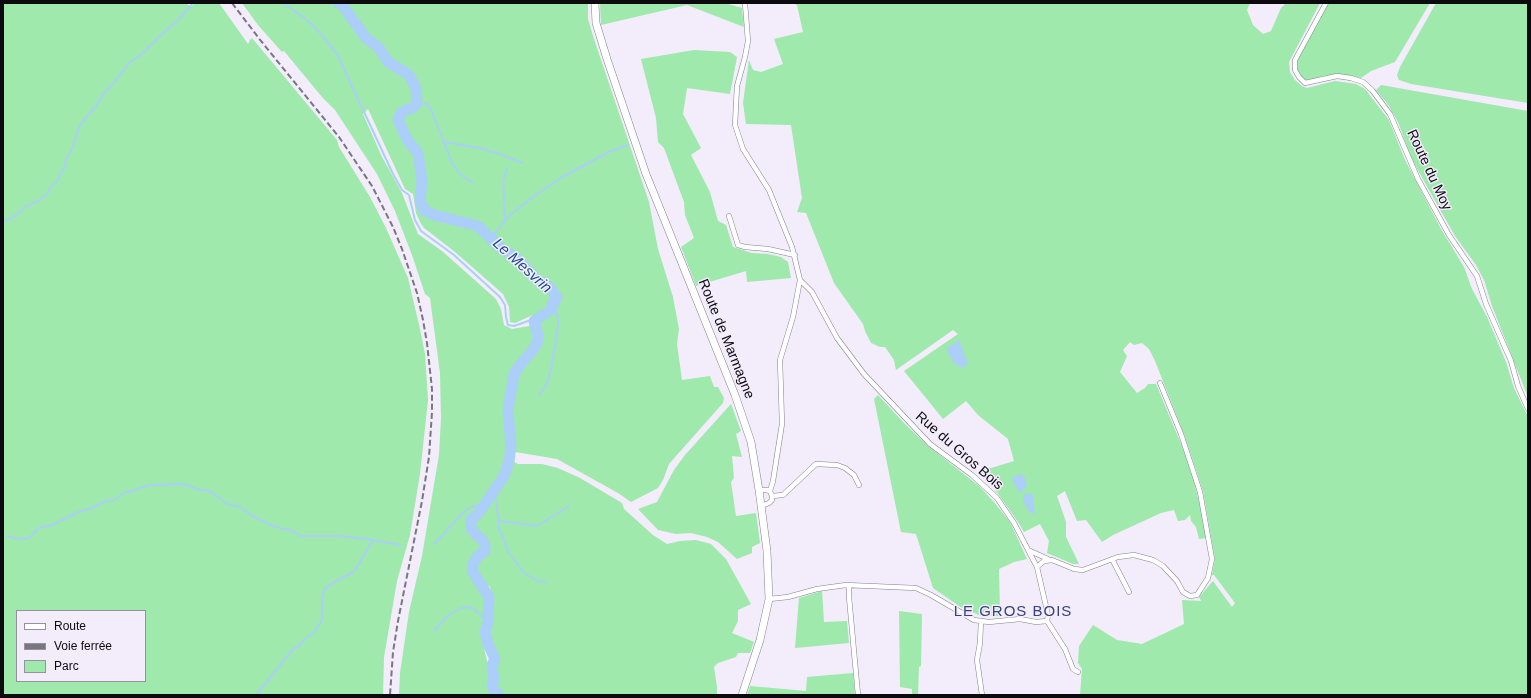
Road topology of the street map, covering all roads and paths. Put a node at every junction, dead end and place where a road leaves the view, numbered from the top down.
1 (595, 3) edge
2 (744, 3) edge
3 (1326, 3) edge
4 (729, 216) dead end
5 (795, 255) junction
6 (800, 280) junction
7 (1160, 383) dead end
8 (1528, 409) edge
9 (860, 484) dead end
10 (759, 490) junction
11 (771, 493) junction
12 (761, 506) junction
13 (1028, 550) junction
14 (1112, 559) junction
15 (1049, 560) junction
16 (1037, 567) junction
17 (849, 585) junction
18 (1129, 592) dead end
19 (769, 600) junction
20 (981, 621) junction
21 (1047, 621) junction
22 (1078, 672) dead end
23 (742, 695) edge
24 (858, 695) edge
25 (982, 695) edge

1 - 10 main road, Route de Marmagne
2 - 5 street
3 - 8 street, Route du Moy
4 - 5 street
5 - 6 street
6 - 11 street
6 - 13 street, Rue du Gros Bois
7 - 14 street
9 - 11 street
10 - 11 street
10 - 12 main road, Route de Marmagne
11 - 12 street
12 - 19 main road, Route de Marmagne
13 - 15 street
13 - 16 street, Rue du Gros Bois
14 - 15 street
14 - 18 street
15 - 16 street
16 - 21 street, Rue du Gros Bois
17 - 19 street
17 - 20 street
17 - 24 street
19 - 23 main road, Route de Marmagne
20 - 21 street
20 - 25 street
21 - 22 street

